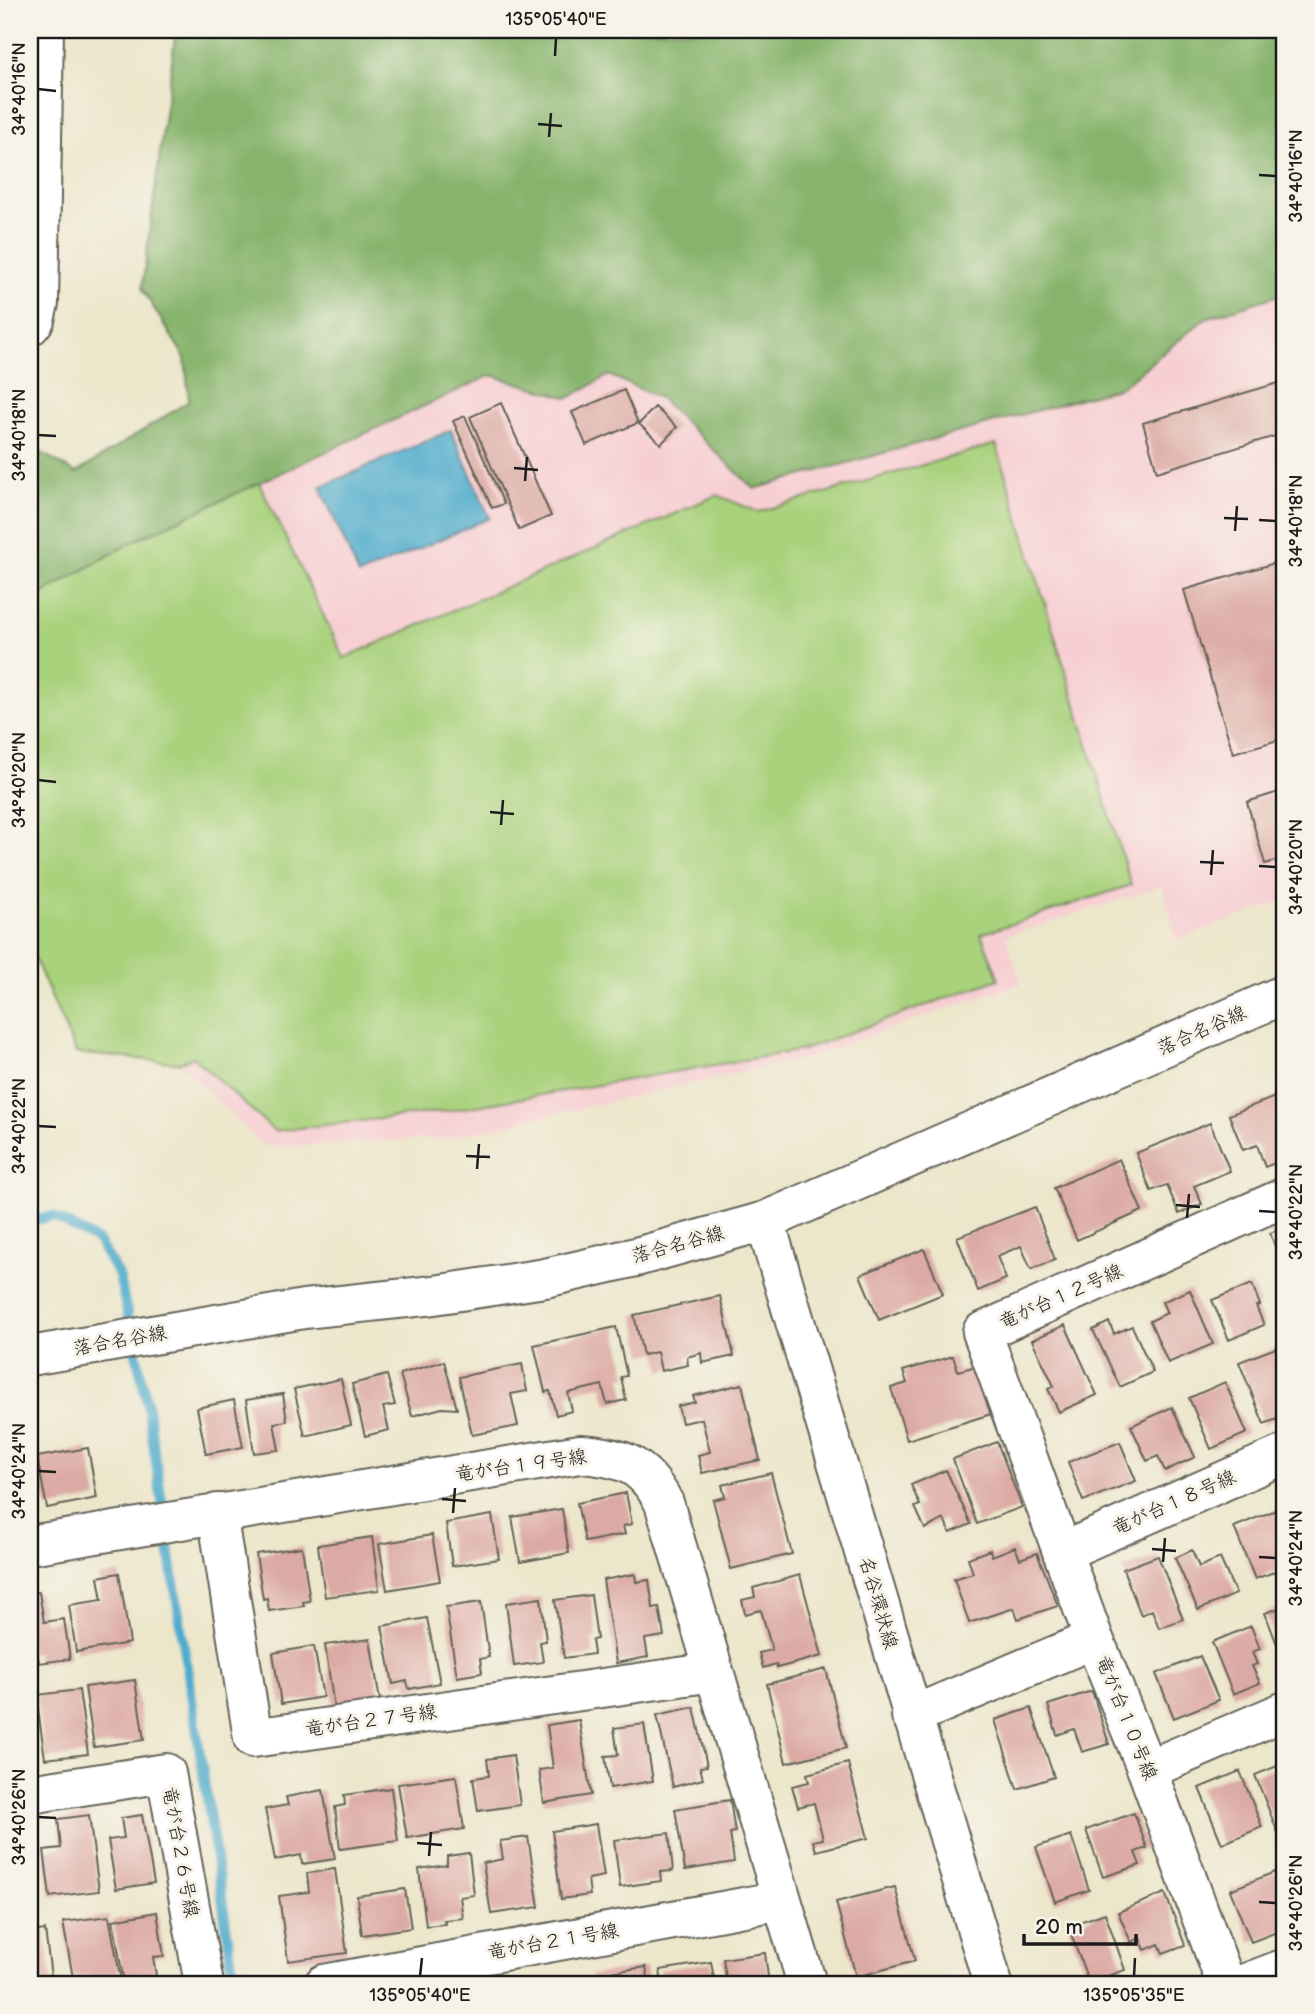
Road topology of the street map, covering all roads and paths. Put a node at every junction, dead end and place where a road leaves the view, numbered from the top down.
1 (44, 30) edge
2 (35, 241) edge
3 (30, 326) edge
4 (1285, 994) edge
5 (1285, 1197) edge
6 (765, 1221) junction
7 (30, 1356) edge
8 (1285, 1454) edge
9 (217, 1513) junction
10 (30, 1545) edge
11 (1062, 1552) junction
12 (1094, 1639) junction
13 (714, 1672) junction
14 (1285, 1711) edge
15 (911, 1716) junction
16 (1147, 1770) junction
17 (30, 1794) edge
18 (782, 1900) junction
19 (1285, 1968) edge
20 (204, 1984) edge
21 (324, 1984) edge
22 (807, 1984) edge
23 (993, 1984) edge
24 (1226, 1984) edge
25 (1243, 1984) edge

1 - 2 street
2 - 3 street
4 - 6 street, 落合名谷線
5 - 11 street, 竜が台１２号線
6 - 7 street, 落合名谷線
6 - 15 street, 名谷環状線
8 - 11 street, 竜が台１８号線
9 - 10 street, 竜が台１９号線
9 - 13 street, 竜が台１９号線
9 - 13 street, 竜が台２７号線
11 - 12 street, 竜が台１２号線
12 - 15 street, 竜が台１０号線
12 - 16 street, 竜が台１０号線
13 - 18 street, 竜が台１９号線
14 - 16 street
15 - 23 street, 名谷環状線
16 - 24 street, 竜が台１０号線
17 - 20 street, 竜が台２６号線
18 - 21 street, 竜が台２１号線
18 - 22 street, 竜が台１９号線
19 - 25 street

